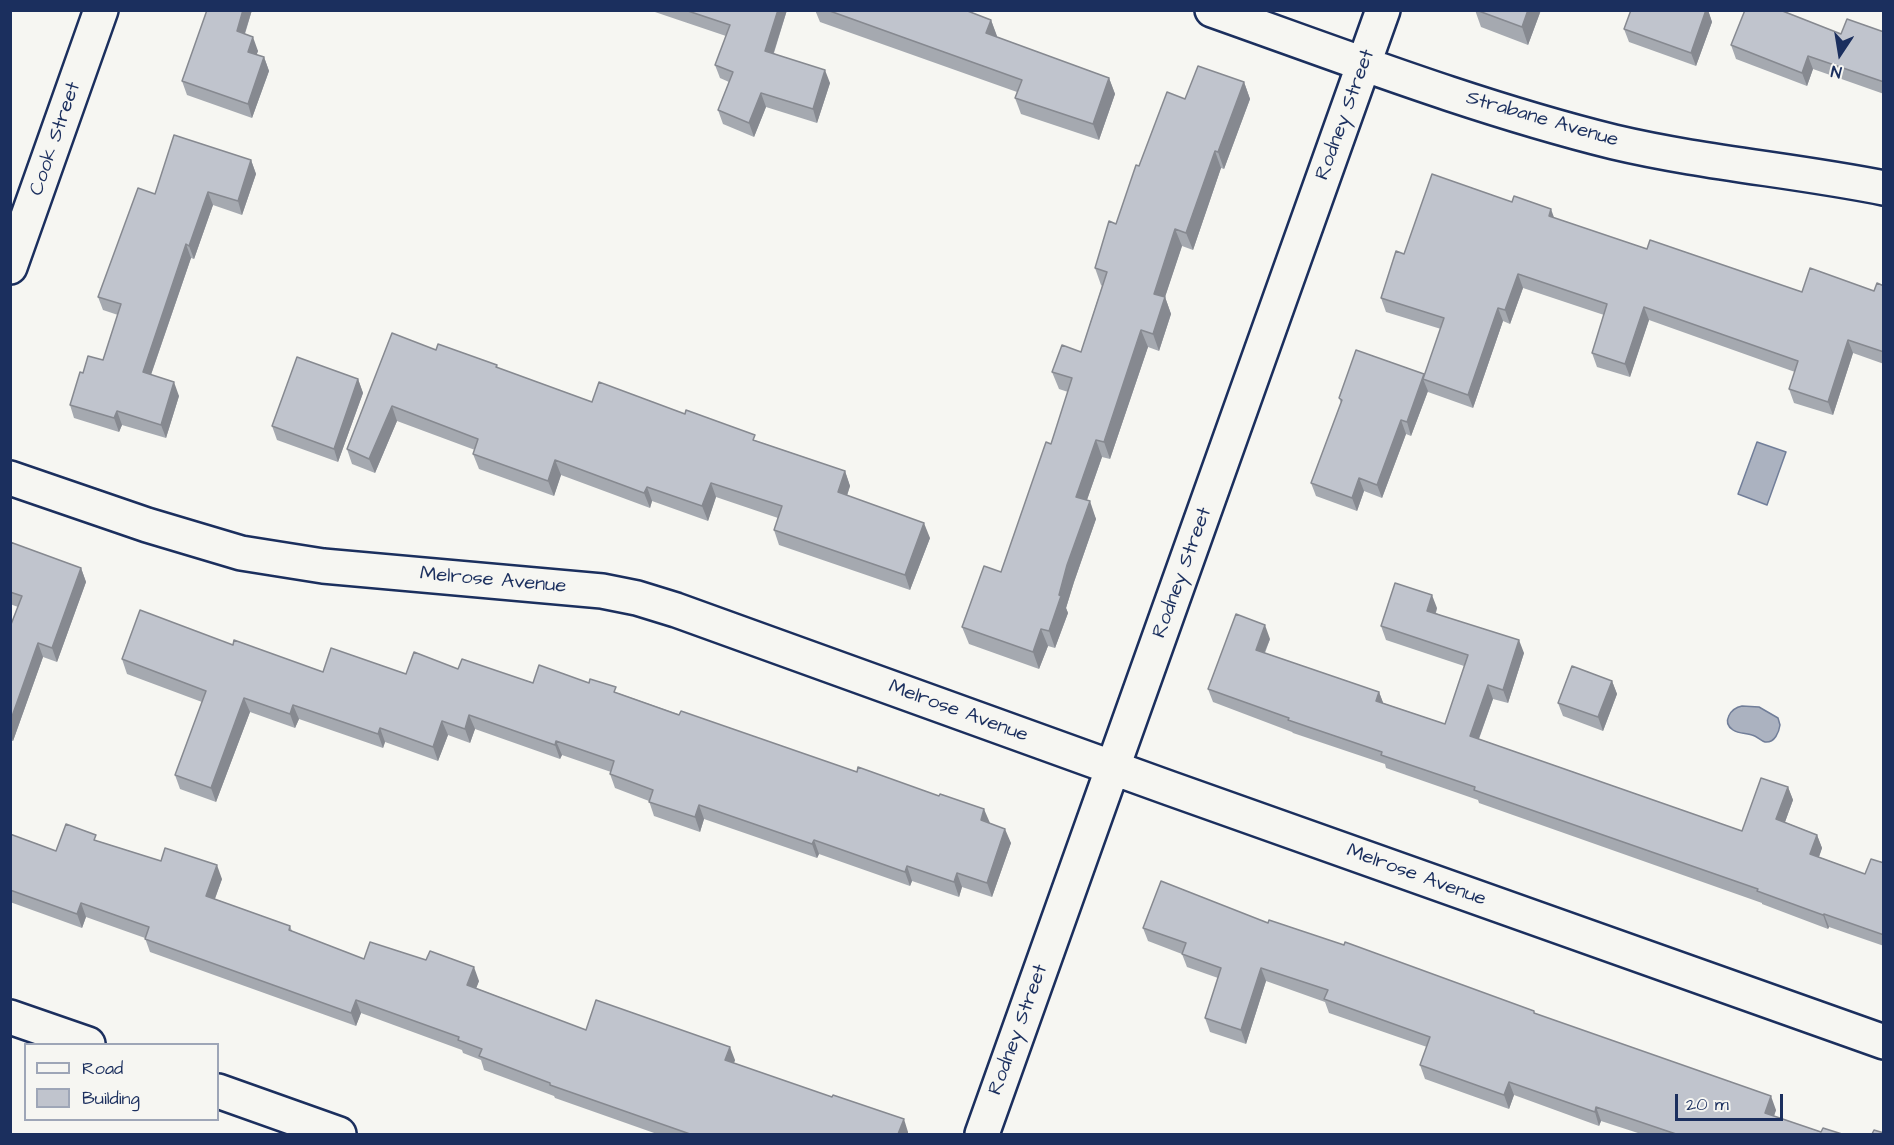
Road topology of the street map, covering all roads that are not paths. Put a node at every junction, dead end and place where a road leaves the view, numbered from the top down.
1 (101, 10) edge
2 (1212, 10) edge
3 (1383, 10) edge
4 (1365, 63) junction
5 (1884, 188) edge
6 (10, 267) edge
7 (10, 478) edge
8 (1113, 768) junction
9 (10, 1017) edge
10 (1884, 1042) edge
11 (85, 1043) edge
12 (219, 1091) edge
13 (339, 1134) edge
14 (982, 1134) edge

1 - 6 street, Cook Street
2 - 4 street, Strabane Avenue
3 - 4 street, Rodney Street
4 - 5 street, Strabane Avenue
4 - 8 street, Rodney Street
7 - 8 street, Melrose Avenue
8 - 10 street, Melrose Avenue
8 - 14 street, Rodney Street
9 - 11 street
12 - 13 street

